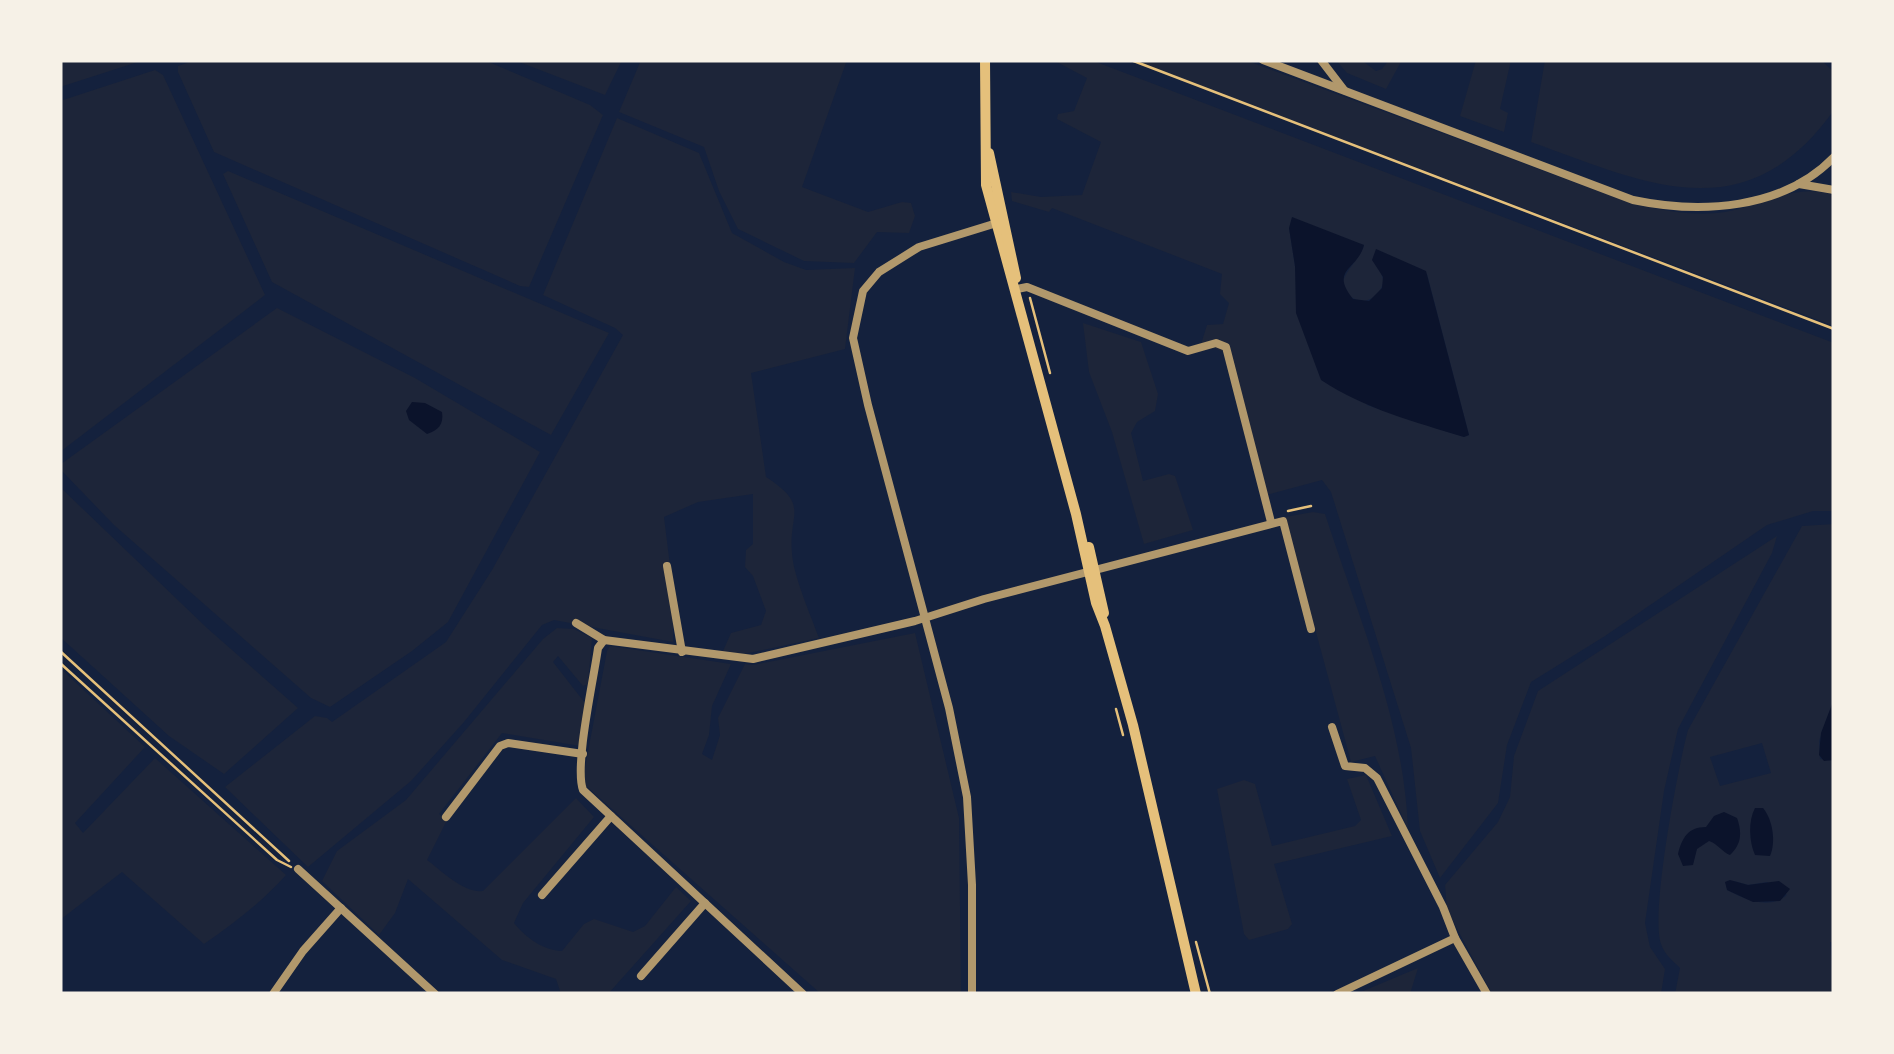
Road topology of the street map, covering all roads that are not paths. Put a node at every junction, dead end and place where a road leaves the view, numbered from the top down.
1 (984, 60) edge
2 (1263, 60) edge
3 (1321, 60) edge
4 (1344, 90) junction
5 (1834, 157) edge
6 (1800, 184) junction
7 (1834, 190) edge
8 (1000, 222) junction
9 (1017, 289) junction
10 (1272, 522) junction
11 (667, 566) dead end
12 (1092, 572) junction
13 (926, 617) junction
14 (576, 623) dead end
15 (1311, 628) dead end
16 (604, 640) junction
17 (682, 652) junction
18 (1332, 728) dead end
19 (583, 754) junction
20 (611, 816) junction
21 (446, 817) dead end
22 (298, 869) road end
23 (542, 895) dead end
24 (706, 903) junction
25 (340, 908) junction
26 (1455, 938) junction
27 (641, 976) dead end
28 (1197, 990) edge
29 (274, 994) edge
30 (435, 994) edge
31 (803, 994) edge
32 (972, 994) edge
33 (1337, 994) edge
34 (1487, 994) edge

1 - 8 main road
2 - 4 street
3 - 4 street
4 - 6 street
5 - 6 street
6 - 7 street
8 - 9 main road
8 - 13 street
9 - 10 street
9 - 12 main road
10 - 12 street
10 - 15 street
11 - 17 street
12 - 13 street
12 - 28 main road
13 - 17 street
13 - 32 street
14 - 16 street
16 - 17 street
16 - 19 street
18 - 26 street
19 - 20 street
19 - 21 street
20 - 23 street
20 - 24 street
22 - 25 street
24 - 27 street
24 - 31 street
25 - 29 street
25 - 30 street
26 - 33 street
26 - 34 street

